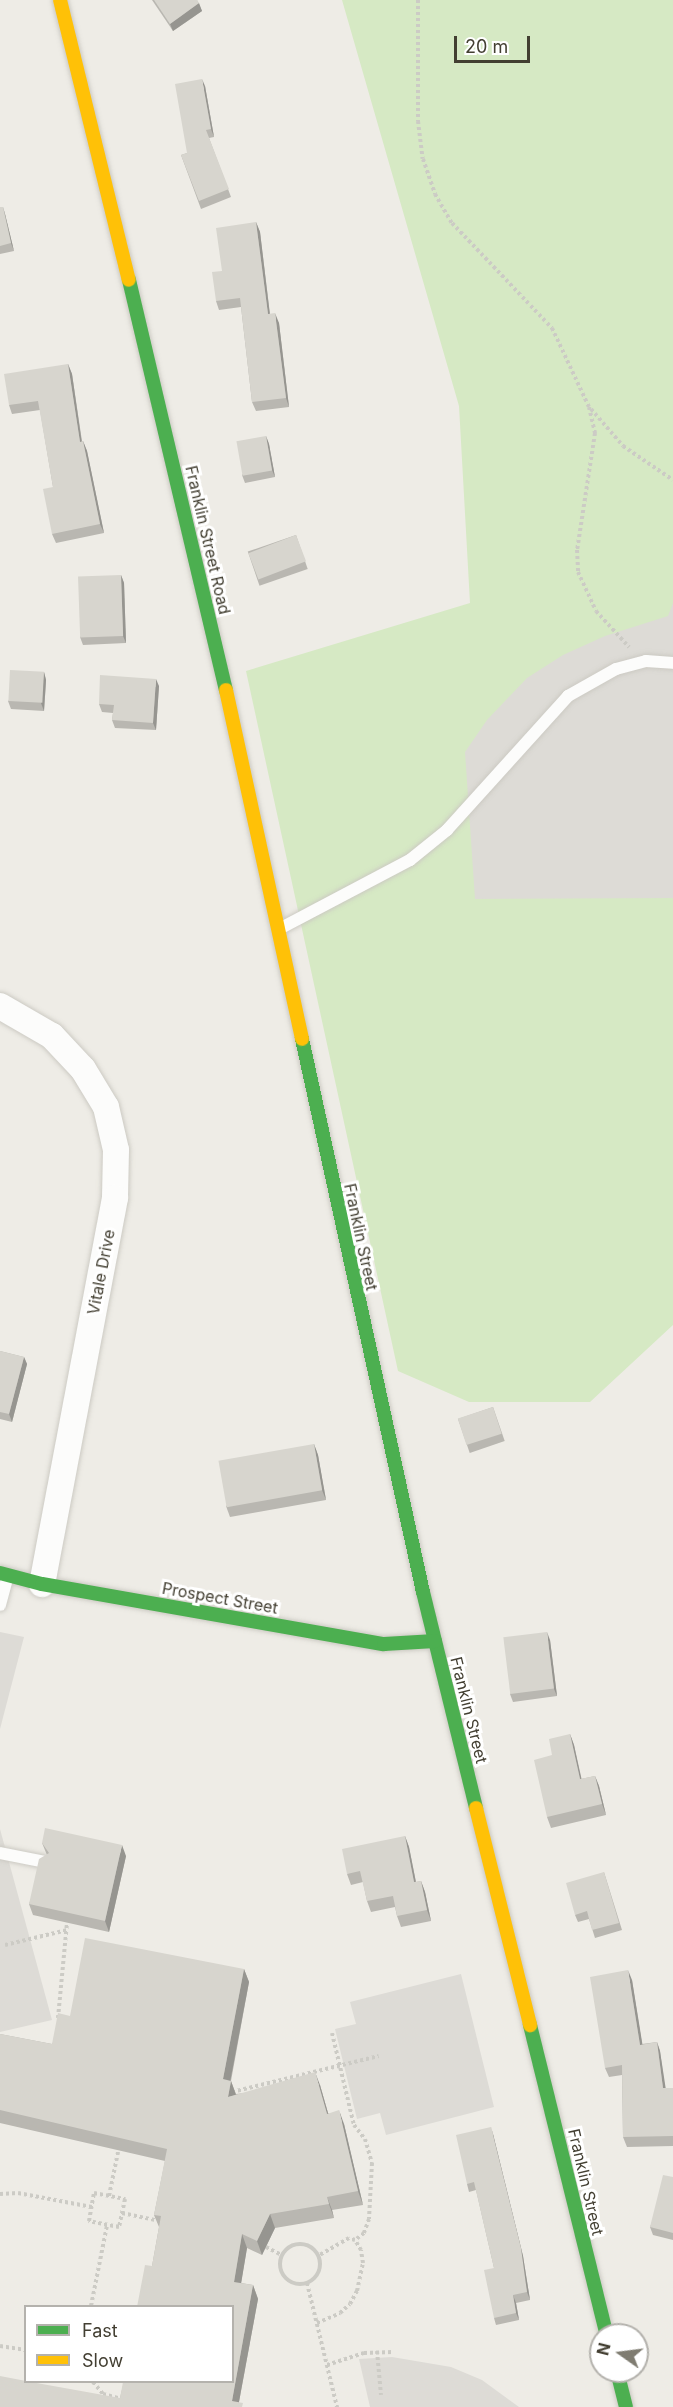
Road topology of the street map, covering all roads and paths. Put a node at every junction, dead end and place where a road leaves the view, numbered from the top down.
1 (60, 0) edge
2 (418, 0) edge
3 (589, 406) junction
4 (673, 480) edge
5 (646, 661) junction
6 (673, 663) edge
7 (278, 930) junction
8 (0, 1006) edge
9 (312, 1090) joint
10 (4, 1573) edge
11 (42, 1584) junction
12 (0, 1605) edge
13 (435, 1641) junction
14 (0, 1853) edge
15 (45, 1862) edge
16 (67, 1923) edge
17 (67, 1929) junction
18 (5, 1945) dead end
19 (57, 2027) edge
20 (332, 2033) dead end
21 (379, 2056) dead end
22 (340, 2066) junction
23 (296, 2077) junction
24 (298, 2084) edge
25 (252, 2087) junction
26 (246, 2089) junction
27 (228, 2093) edge
28 (255, 2095) edge
29 (244, 2098) edge
30 (118, 2152) edge
31 (0, 2194) edge
32 (110, 2196) junction
33 (92, 2207) junction
34 (122, 2213) junction
35 (160, 2221) edge
36 (107, 2225) junction
37 (355, 2240) junction
38 (266, 2247) edge
39 (282, 2255) junction
40 (319, 2256) junction
41 (307, 2283) junction
42 (91, 2305) edge
43 (316, 2323) junction
44 (604, 2323) edge
45 (0, 2346) edge
46 (24, 2350) edge
47 (377, 2352) junction
48 (393, 2352) dead end
49 (327, 2365) junction
50 (94, 2383) edge
51 (619, 2383) edge
52 (381, 2395) dead end
53 (132, 2407) edge
54 (337, 2407) edge
55 (626, 2407) edge

1 - 7 street, Franklin Street Road
2 - 3 path
3 - 4 path
3 - 5 path
5 - 6 lane
5 - 7 lane
7 - 9 street, Franklin Street Road
8 - 11 street, Vitale Drive
9 - 13 street, Franklin Street
10 - 11 street, Prospect Street
10 - 12 lane
11 - 13 street, Prospect Street
13 - 44 street, Franklin Street
14 - 15 lane
16 - 17 path
17 - 18 path
17 - 19 path
20 - 22 path
21 - 22 path
22 - 23 path
22 - 37 path
23 - 24 path
23 - 25 path
25 - 26 path
25 - 28 path
26 - 27 path
26 - 29 path
30 - 32 path
31 - 33 path
32 - 33 path
32 - 34 path
33 - 36 path
34 - 35 path
34 - 36 path
36 - 42 path
37 - 40 path
37 - 43 path
38 - 39 path
39 - 40 path
39 - 41 path
40 - 41 path
41 - 43 path
43 - 49 path
45 - 46 path
47 - 48 path
47 - 49 path
47 - 52 path
49 - 54 path
50 - 53 path
51 - 55 street

